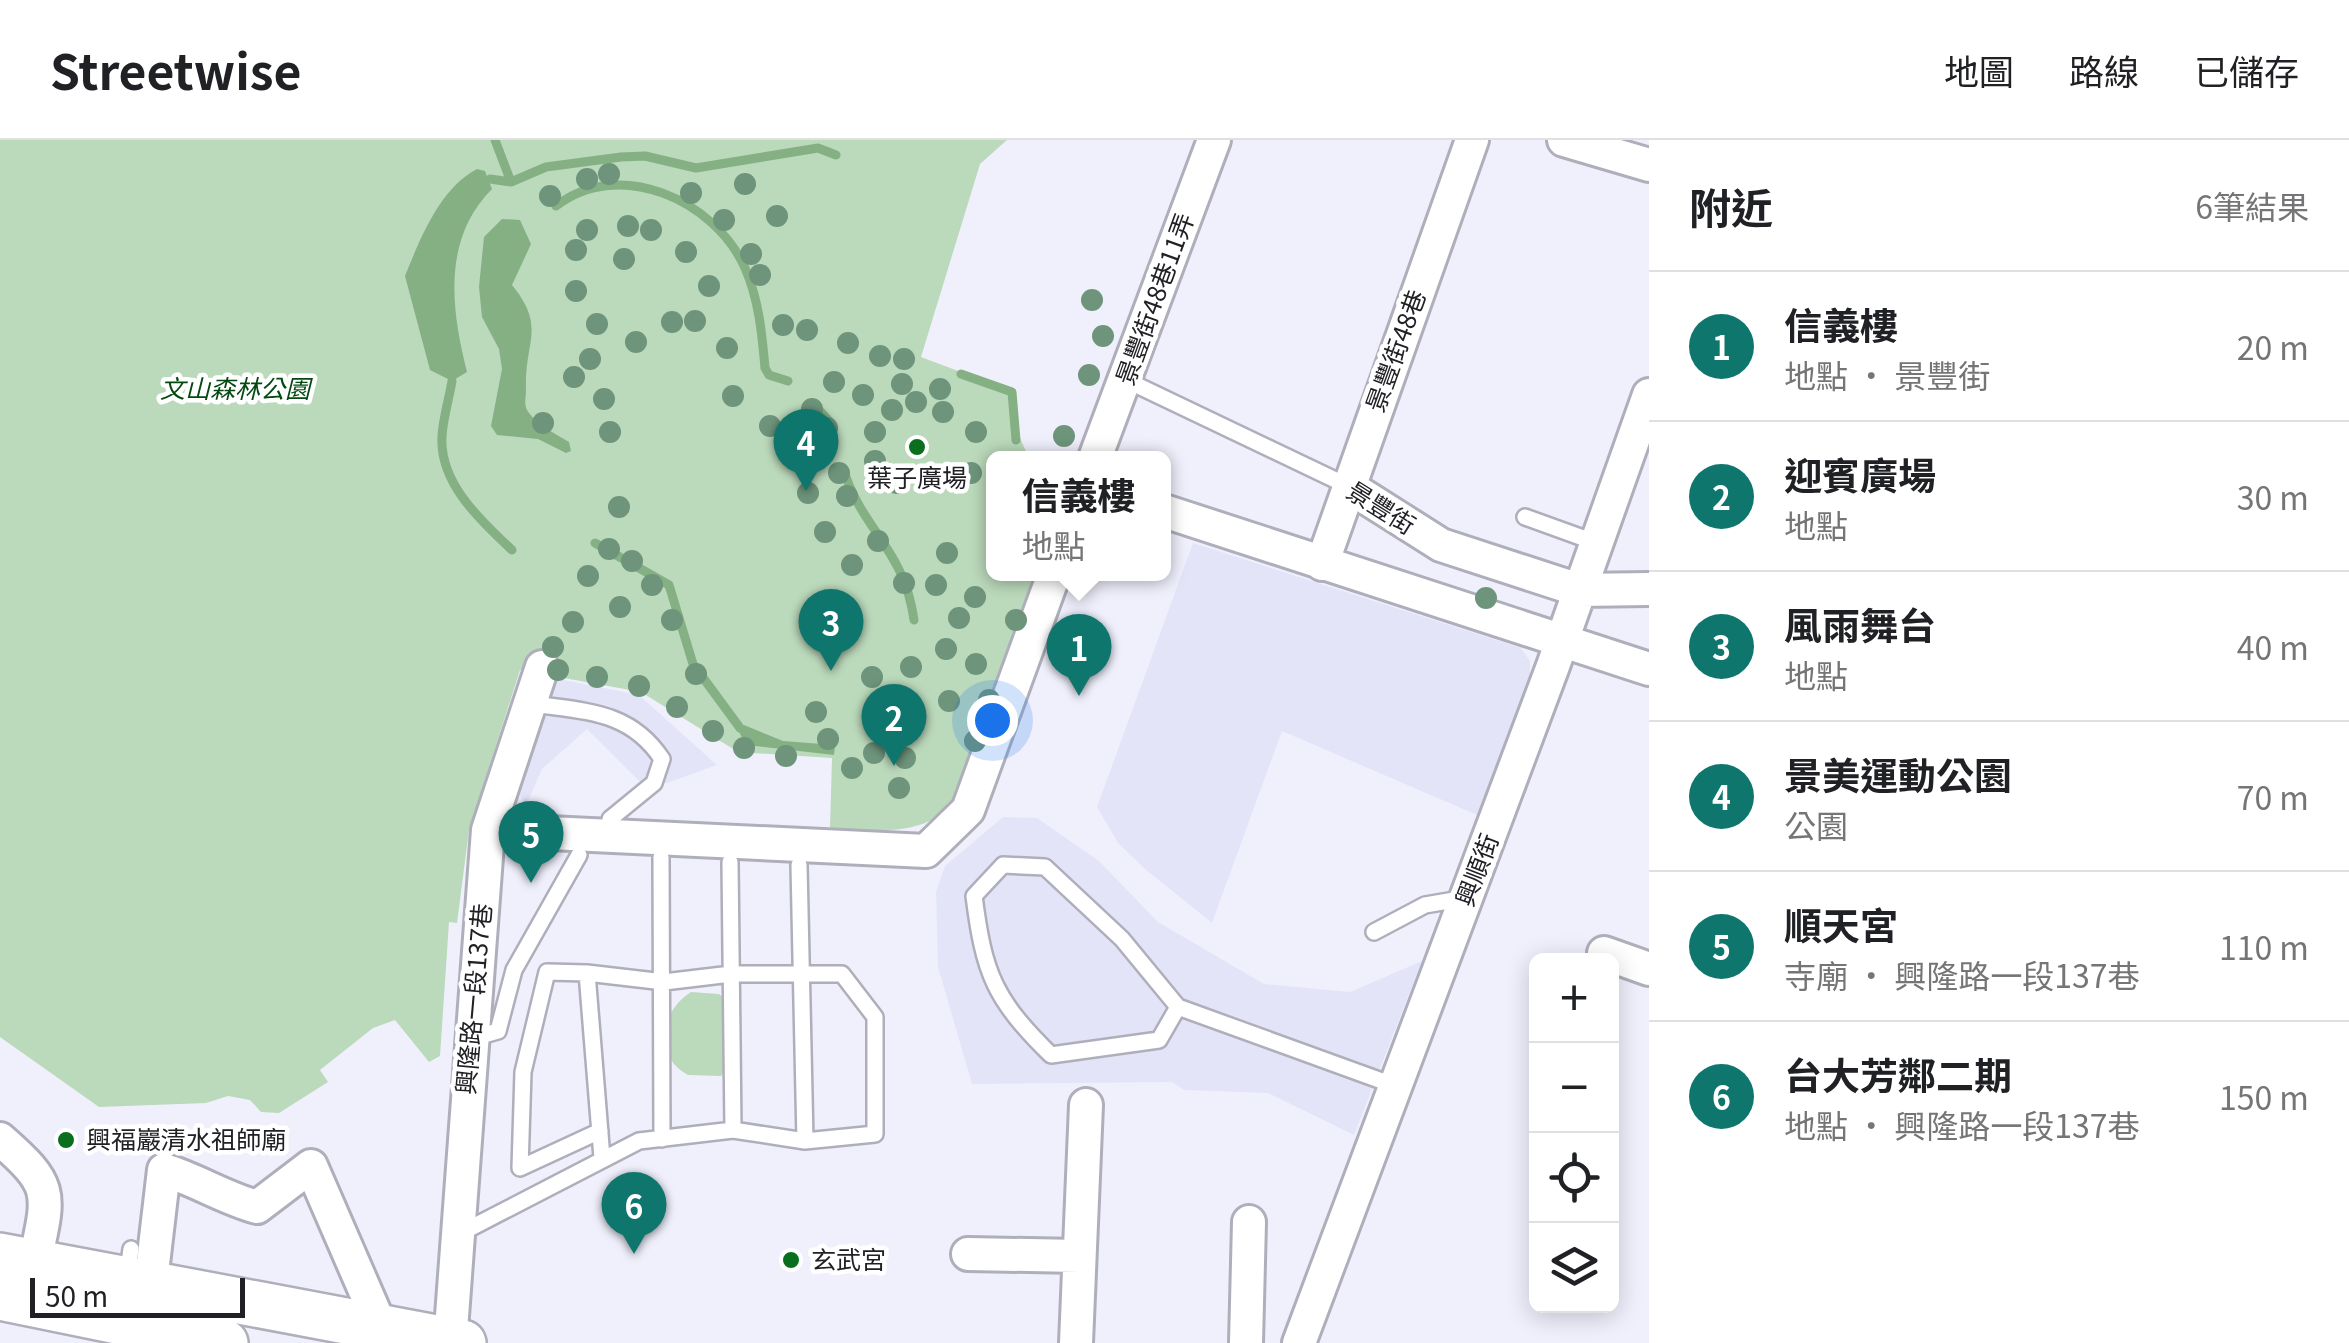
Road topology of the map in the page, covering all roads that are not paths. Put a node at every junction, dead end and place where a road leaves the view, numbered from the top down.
1 (1214, 140) edge
2 (1472, 140) edge
3 (1564, 140) edge
4 (1649, 165) edge
5 (1126, 380) junction
6 (1649, 396) edge
7 (1098, 451) edge
8 (1348, 486) junction
9 (1171, 513) edge
10 (1525, 517) dead end
11 (1597, 543) junction
12 (1322, 564) junction
13 (1051, 581) edge
14 (1649, 589) edge
15 (1580, 590) junction
16 (1562, 640) junction
17 (542, 667) dead end
18 (1649, 669) edge
19 (528, 703) junction
20 (610, 819) dead end
21 (488, 830) junction
22 (578, 855) dead end
23 (661, 857) dead end
24 (730, 862) dead end
25 (799, 866) dead end
26 (1466, 898) junction
27 (1374, 932) dead end
28 (1619, 958) edge
29 (1649, 969) edge
30 (587, 973) junction
31 (731, 974) junction
32 (802, 976) junction
33 (664, 982) junction
34 (1178, 1006) junction
35 (470, 1039) junction
36 (1393, 1085) junction
37 (1086, 1105) dead end
38 (733, 1130) junction
39 (600, 1131) junction
40 (0, 1139) edge
41 (662, 1139) junction
42 (805, 1141) junction
43 (602, 1158) junction
44 (1248, 1222) dead end
45 (458, 1236) junction
46 (968, 1254) dead end
47 (1079, 1256) junction
48 (18, 1258) edge
49 (136, 1269) junction
50 (0, 1298) edge
51 (380, 1325) junction
52 (455, 1342) edge
53 (226, 1343) edge
54 (1076, 1343) edge
55 (1246, 1343) edge
56 (1299, 1343) edge

1 - 5 street, 景豐街48巷11弄
2 - 8 street, 景豐街48巷
3 - 4 street
5 - 7 street, 景豐街48巷11弄
5 - 8 lane, 景豐街
6 - 11 street, 興順街
8 - 12 street, 景豐街48巷
8 - 15 street, 景豐街
9 - 12 street
10 - 11 lane
11 - 15 street, 興順街
12 - 16 street
13 - 21 street
14 - 15 street, 景豐街
15 - 16 street, 興順街
16 - 18 street
16 - 26 street, 興順街
17 - 19 street, 興隆路一段137巷
19 - 20 lane
19 - 21 street, 興隆路一段137巷
21 - 35 street, 興隆路一段137巷
22 - 35 lane
23 - 33 lane
24 - 31 lane
25 - 32 lane
26 - 27 lane
26 - 36 street, 興順街
28 - 29 street
30 - 33 lane
30 - 39 lane
30 - 39 lane
31 - 32 lane
31 - 33 lane
31 - 38 lane
32 - 42 lane
32 - 42 lane
33 - 41 lane
34 - 34 lane
34 - 36 lane
35 - 45 street, 興隆路一段137巷
36 - 56 street, 興順街
37 - 47 street
38 - 41 lane
38 - 42 lane
39 - 43 lane
40 - 48 street
41 - 43 lane
43 - 45 lane
44 - 55 street
45 - 52 street, 興隆路一段137巷
46 - 47 street
47 - 54 street
48 - 49 main road
49 - 51 main road
49 - 51 street
50 - 53 main road
51 - 52 main road

